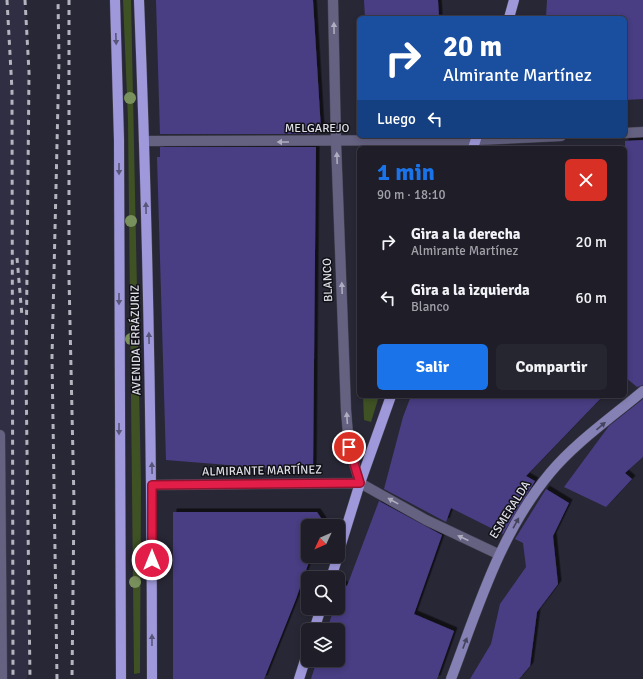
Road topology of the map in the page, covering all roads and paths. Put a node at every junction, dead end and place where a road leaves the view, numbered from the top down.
1 (115, 0) edge
2 (139, 0) edge
3 (333, 0) edge
4 (514, 0) edge
5 (510, 16) edge
6 (643, 132) edge
7 (627, 133) edge
8 (527, 138) edge
9 (144, 141) junction
10 (475, 141) edge
11 (336, 142) junction
12 (643, 391) edge
13 (390, 398) edge
14 (0, 435) edge
15 (360, 483) junction
16 (152, 485) junction
17 (345, 532) edge
18 (498, 554) junction
19 (303, 667) edge
20 (2, 679) edge
21 (121, 679) edge
22 (152, 679) edge
23 (299, 679) edge
24 (451, 679) edge

1 -> 21 main road, AVENIDA ERRÁZURIZ
2 - 9 main road, AVENIDA ERRÁZURIZ
11 -> 3 street, BLANCO
4 - 5 main road
6 - 7 street
8 - 10 street, MELGAREJO
11 -> 9 street, MELGAREJO
16 -> 9 main road, AVENIDA ERRÁZURIZ
10 - 11 street, MELGAREJO
15 -> 11 street, BLANCO
18 -> 12 main road, ESMERALDA
13 - 15 main road
14 - 20 street
15 - 16 street, ALMIRANTE MARTÍNEZ
15 - 17 main road
18 -> 15 street, ALMIRANTE MARTÍNEZ
22 -> 16 main road, AVENIDA ERRÁZURIZ
24 -> 18 main road, ESMERALDA
19 - 23 main road

